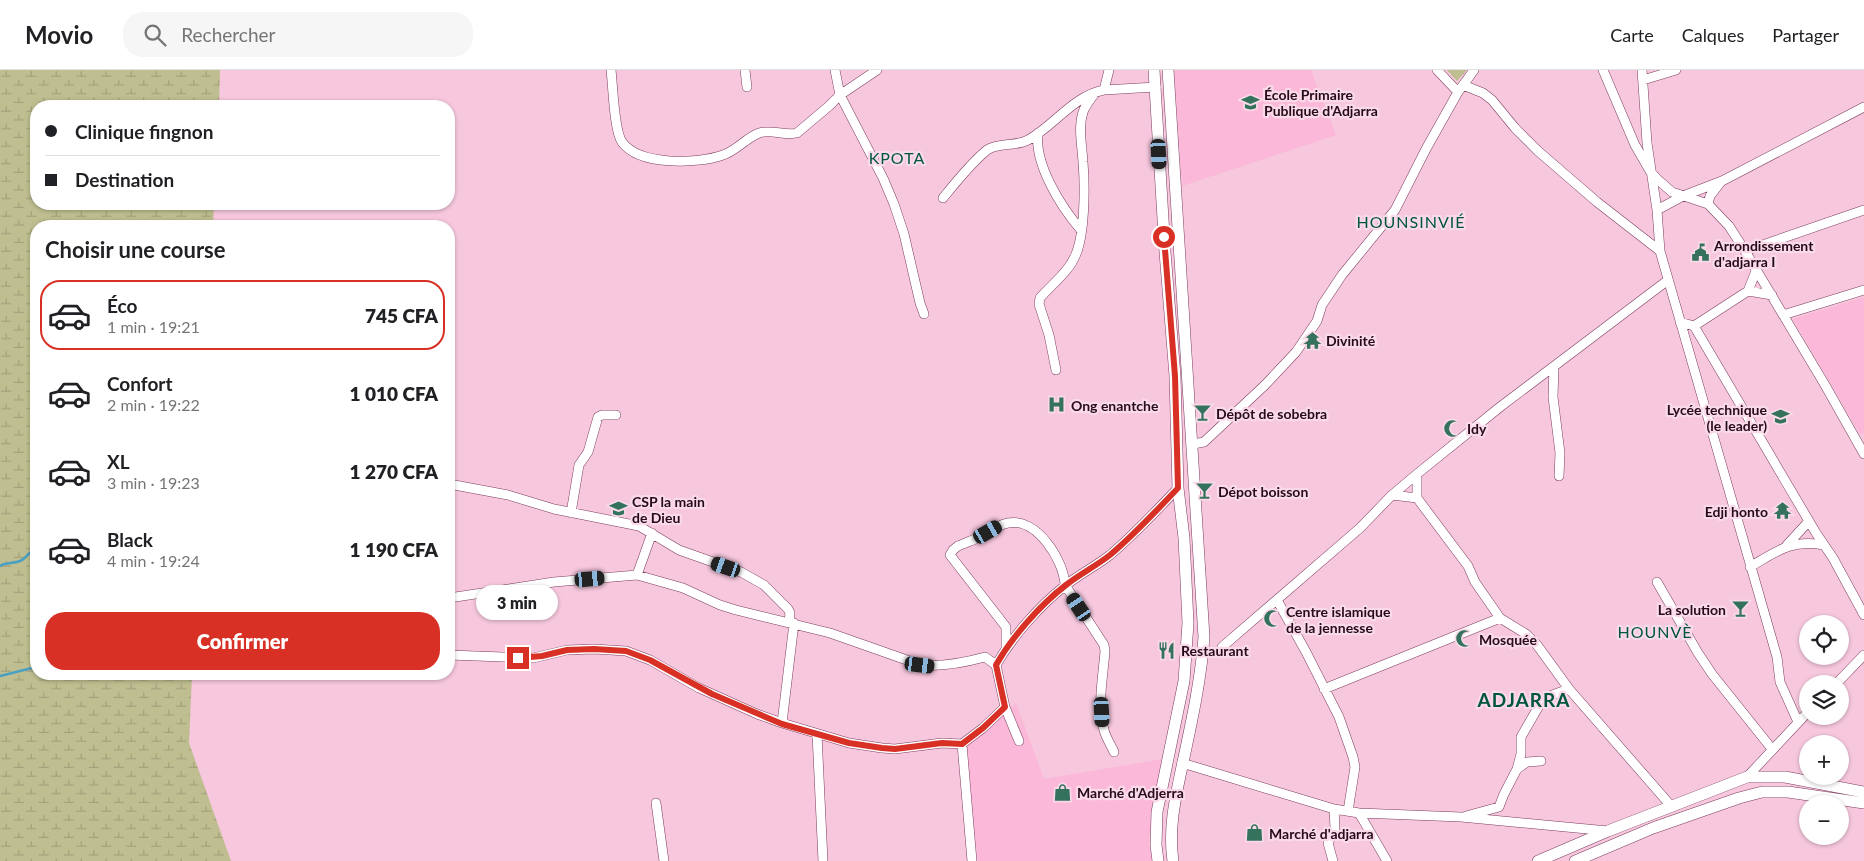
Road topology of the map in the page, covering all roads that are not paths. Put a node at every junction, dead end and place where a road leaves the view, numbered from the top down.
1 (611, 70) edge
2 (745, 70) edge
3 (835, 70) edge
4 (877, 70) edge
5 (1109, 70) edge
6 (1154, 70) edge
7 (1168, 70) edge
8 (1437, 70) edge
9 (1474, 70) edge
10 (1603, 70) edge
11 (1642, 70) edge
12 (1676, 70) edge
13 (1643, 80) junction
14 (747, 87) dead end
15 (1156, 87) junction
16 (1460, 89) junction
17 (1100, 91) junction
18 (840, 95) junction
19 (1864, 106) edge
20 (1038, 133) junction
21 (1650, 171) junction
22 (1722, 181) junction
23 (1683, 196) junction
24 (942, 198) dead end
25 (1708, 204) junction
26 (1657, 210) junction
27 (1864, 210) edge
28 (1081, 230) junction
29 (1745, 250) junction
30 (1660, 251) junction
31 (1756, 271) junction
32 (1668, 280) junction
33 (1748, 290) junction
34 (1864, 290) edge
35 (1772, 295) junction
36 (924, 314) dead end
37 (1783, 315) junction
38 (1680, 322) junction
39 (1694, 326) junction
40 (1554, 367) junction
41 (1056, 370) dead end
42 (616, 415) dead end
43 (1193, 444) junction
44 (1864, 454) edge
45 (1417, 474) junction
46 (1559, 476) dead end
47 (455, 485) edge
48 (1178, 488) junction
49 (1392, 495) junction
50 (1417, 498) junction
51 (571, 513) junction
52 (1809, 521) junction
53 (652, 533) junction
54 (1787, 545) junction
55 (1824, 545) junction
56 (1750, 567) junction
57 (637, 575) junction
58 (1658, 582) dead end
59 (1065, 586) junction
60 (455, 597) edge
61 (1277, 600) junction
62 (1864, 615) edge
63 (1500, 618) junction
64 (791, 623) junction
65 (1222, 647) dead end
66 (1006, 648) junction
67 (455, 655) edge
68 (1864, 655) edge
69 (996, 665) junction
70 (1845, 675) edge
71 (1324, 689) junction
72 (1569, 689) junction
73 (1005, 707) junction
74 (1798, 722) joint
75 (782, 724) junction
76 (817, 734) junction
77 (1019, 741) dead end
78 (962, 744) junction
79 (1772, 749) junction
80 (1114, 752) dead end
81 (1541, 761) dead end
82 (1182, 764) junction
83 (1517, 769) junction
84 (1747, 777) junction
85 (1864, 792) edge
86 (656, 803) dead end
87 (1864, 803) edge
88 (1672, 807) junction
89 (1334, 809) junction
90 (1348, 811) junction
91 (1359, 813) junction
92 (1461, 817) junction
93 (1608, 831) junction
94 (664, 861) edge
95 (822, 861) edge
96 (972, 861) edge
97 (1158, 861) edge
98 (1173, 861) edge
99 (1333, 861) edge
100 (1387, 861) edge
101 (1538, 861) edge
102 (1575, 861) edge

1 - 18 street
2 - 14 street
3 - 18 street
4 - 18 street
5 - 17 street
6 - 15 main road
7 - 43 main road
8 - 16 street
9 - 16 street
10 - 21 street
11 - 13 street
12 - 13 street
13 - 21 street
15 - 17 street
15 - 48 main road
16 - 30 street
16 - 43 street
17 - 20 street
17 - 28 street
18 - 36 street
19 - 22 street
20 - 24 street
20 - 28 street
21 - 23 street
21 - 26 street
22 - 23 street
22 - 25 street
23 - 25 street
23 - 26 street
25 - 29 street
26 - 30 street
27 - 29 street
28 - 41 street
29 - 31 street
30 - 32 street
31 - 33 street
31 - 35 street
32 - 38 street
32 - 40 street
33 - 35 street
33 - 39 street
34 - 37 street
35 - 37 street
37 - 44 street
38 - 39 street
38 - 56 street
39 - 52 street
40 - 45 street
40 - 46 street
42 - 51 street
43 - 82 main road
45 - 49 street
45 - 50 street
47 - 51 street
48 - 59 street
48 - 97 main road
49 - 50 street
49 - 61 street
50 - 63 street
51 - 53 street
52 - 54 street
52 - 55 street
53 - 57 street
53 - 64 street
54 - 55 street
54 - 56 street
55 - 62 street
56 - 74 street
57 - 60 street
57 - 64 street
58 - 79 street
59 - 66 street
59 - 66 street
59 - 80 street
61 - 65 street
61 - 71 street
63 - 71 street
63 - 72 street
64 - 69 street
64 - 75 street
66 - 69 street
67 - 75 street
68 - 70 street
69 - 73 street
71 - 90 street
72 - 83 street
72 - 88 street
73 - 77 street
73 - 78 street
74 - 79 street
75 - 76 street
76 - 78 street
76 - 95 street
78 - 96 street
79 - 84 street
81 - 83 street
82 - 89 street
82 - 98 main road
83 - 92 street
84 - 85 main road
84 - 88 main road
86 - 94 street
87 - 102 main road
88 - 93 main road
89 - 90 street
89 - 99 street
90 - 91 street
91 - 92 street
91 - 100 street
92 - 93 street
93 - 101 main road

